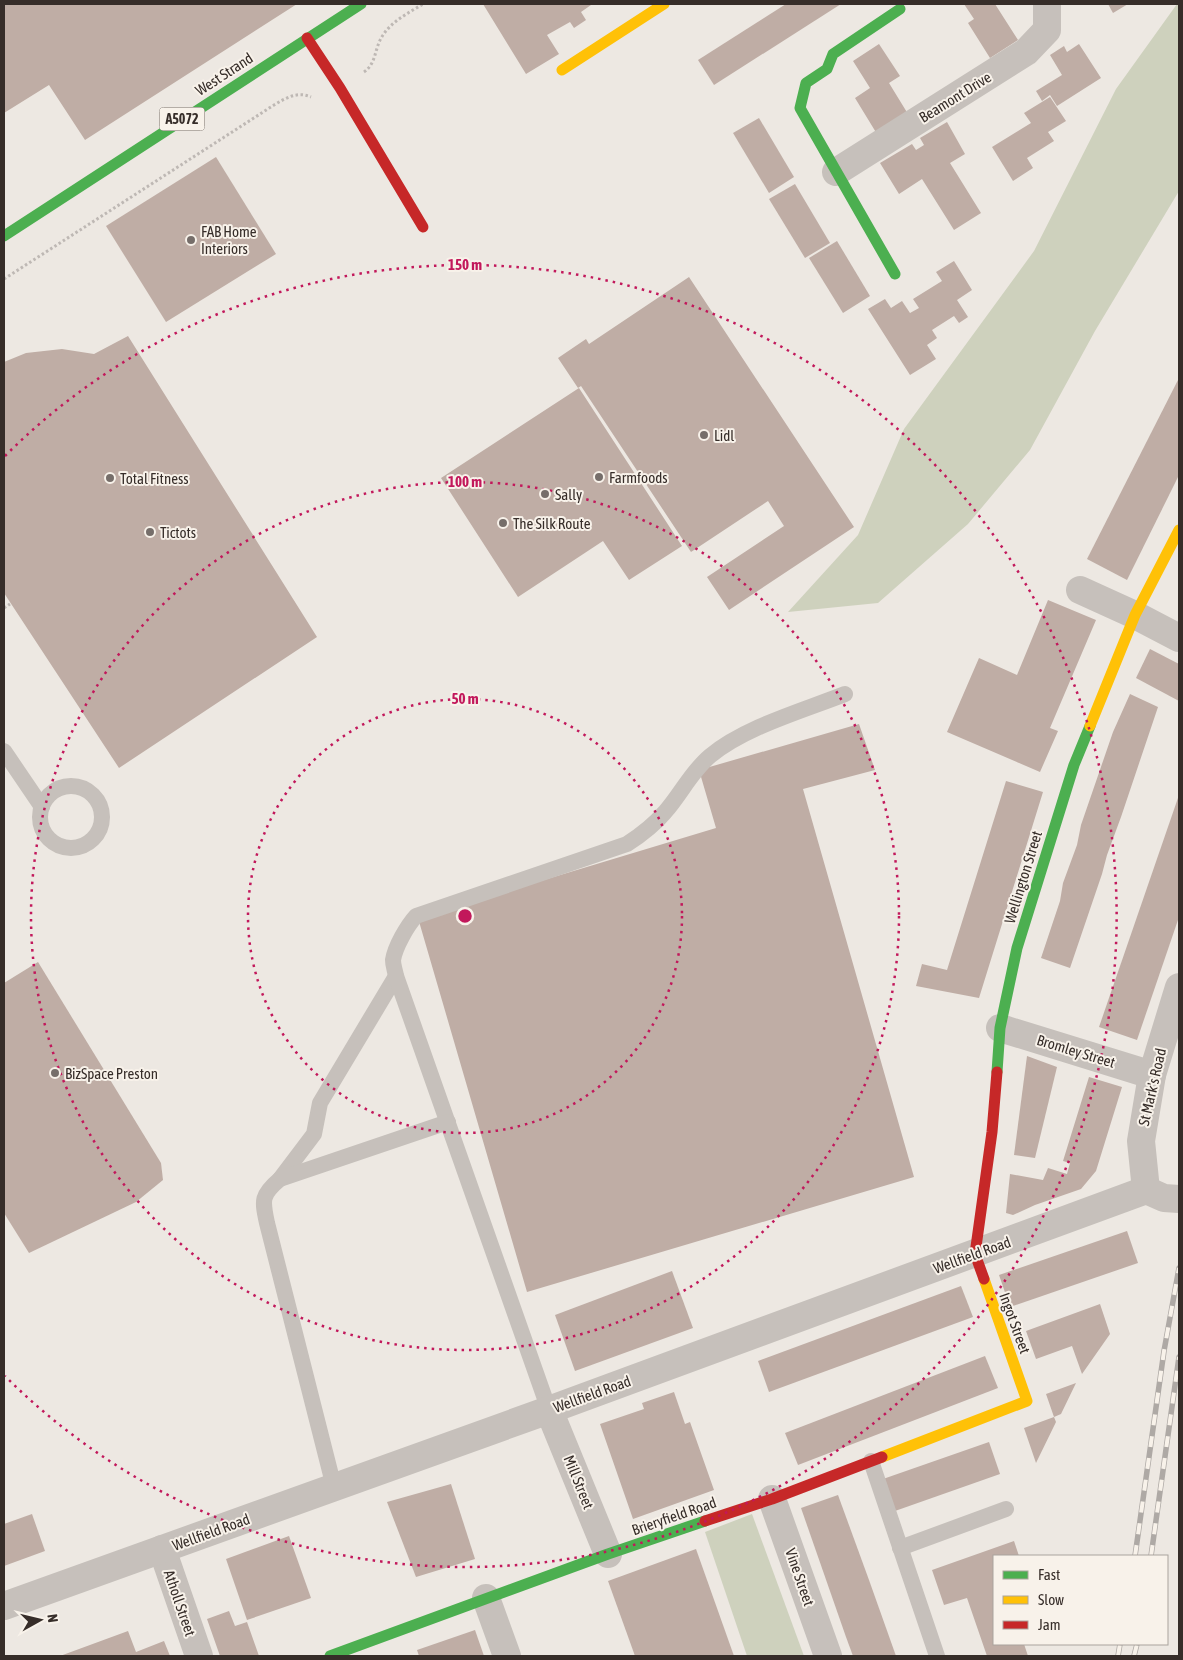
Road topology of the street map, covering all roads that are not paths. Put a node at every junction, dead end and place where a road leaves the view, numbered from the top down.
1 (361, 4) edge
2 (664, 4) edge
3 (1047, 4) edge
4 (900, 9) dead end
5 (306, 38) junction
6 (562, 70) dead end
7 (836, 172) junction
8 (423, 227) dead end
9 (4, 236) edge
10 (895, 274) dead end
11 (1179, 530) edge
12 (1080, 590) dead end
13 (1135, 615) junction
14 (1179, 638) edge
15 (845, 694) dead end
16 (4, 751) edge
17 (42, 807) dead end
18 (396, 976) junction
19 (1179, 987) edge
20 (1000, 1028) junction
21 (1152, 1075) junction
22 (448, 1122) junction
23 (280, 1179) junction
24 (1163, 1196) edge
25 (975, 1254) junction
26 (1027, 1401) joint
27 (549, 1410) junction
28 (871, 1461) junction
29 (334, 1487) junction
30 (772, 1499) junction
31 (1006, 1509) dead end
32 (900, 1548) junction
33 (162, 1549) junction
34 (608, 1554) junction
35 (486, 1598) junction
36 (4, 1606) edge
37 (199, 1656) edge
38 (330, 1656) edge
39 (507, 1656) edge
40 (828, 1656) edge
41 (937, 1656) edge

1 - 5 main road, West Strand / A5072
2 - 6 main road
3 - 7 street, Beamont Drive
4 - 7 main road
5 - 8 main road
5 - 9 main road, West Strand / A5072
7 - 10 main road
11 - 13 main road, Wellington Street
12 - 13 street
13 - 14 street
13 - 20 main road, Wellington Street
15 - 18 lane
16 - 17 lane
18 - 22 lane
18 - 23 lane
19 - 21 street, St Mark's Road
20 - 21 street, Bromley Street
20 - 25 main road, Wellington Street
21 - 24 street, St Mark's Road
22 - 23 lane
22 - 27 lane
23 - 29 lane
24 - 25 street, Wellfield Road
25 - 26 main road, Ingot Street
25 - 27 street, Wellfield Road
26 - 28 main road, Brieryfield Road
27 - 29 street, Wellfield Road
27 - 34 street, Mill Street
28 - 30 main road, Brieryfield Road
28 - 32 lane
29 - 33 street, Wellfield Road
30 - 34 main road, Brieryfield Road
30 - 40 street, Vine Street
31 - 32 lane
32 - 41 lane
33 - 36 street, Wellfield Road
33 - 37 street, Atholl Street
34 - 35 main road, Brieryfield Road
35 - 38 main road, Brieryfield Road
35 - 39 street

